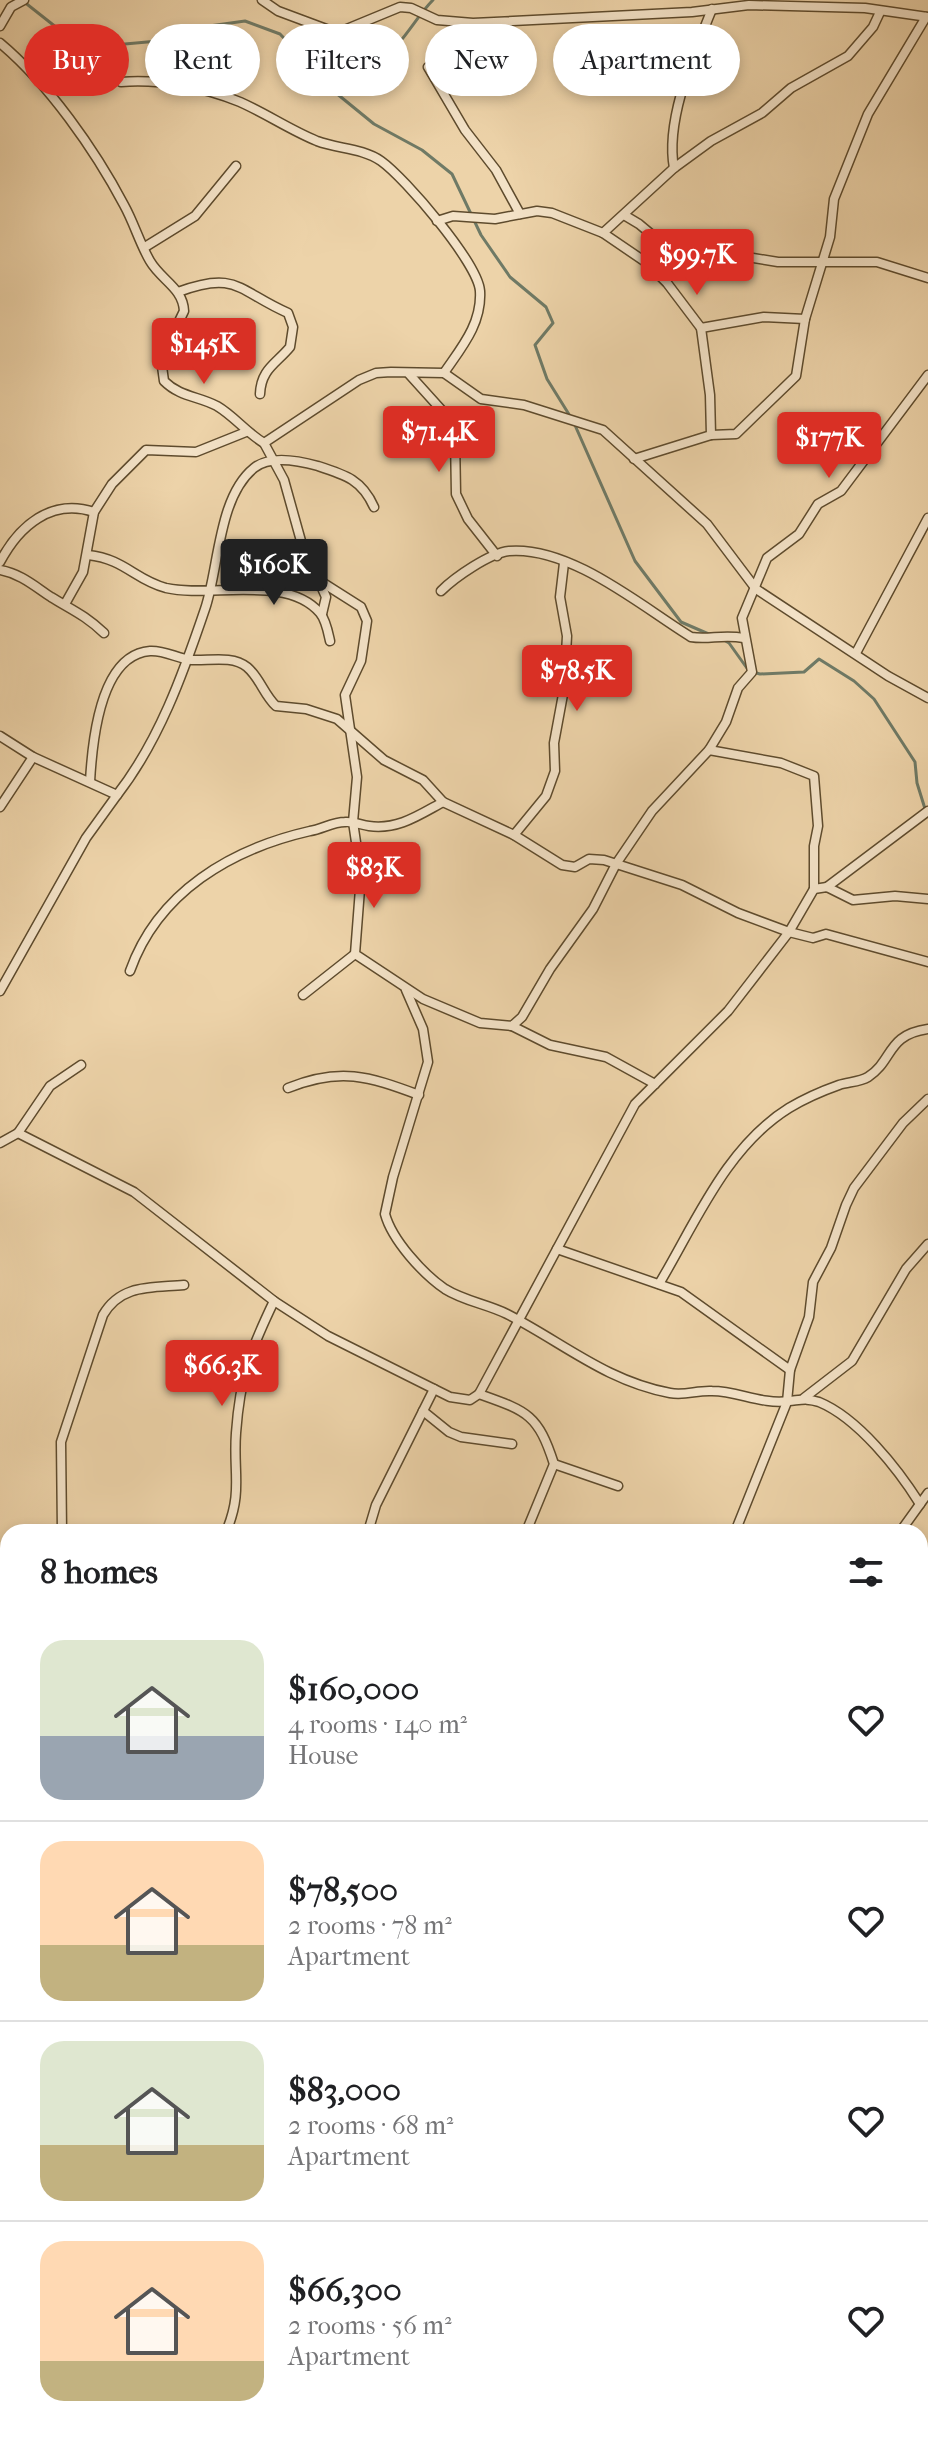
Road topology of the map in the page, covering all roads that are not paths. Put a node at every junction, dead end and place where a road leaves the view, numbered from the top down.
1 (24, 0) edge
2 (262, 0) edge
3 (667, 0) edge
4 (712, 9) junction
5 (672, 12) junction
6 (880, 12) junction
7 (927, 17) edge
8 (0, 26) edge
9 (0, 43) edge
10 (129, 82) edge
11 (445, 96) edge
12 (236, 166) dead end
13 (674, 168) junction
14 (520, 214) junction
15 (624, 215) junction
16 (437, 221) junction
17 (603, 233) junction
18 (145, 247) junction
19 (823, 262) junction
20 (928, 278) edge
21 (178, 292) junction
22 (805, 319) junction
23 (701, 328) junction
24 (444, 373) junction
25 (408, 374) junction
26 (928, 375) edge
27 (260, 394) dead end
28 (246, 432) junction
29 (711, 435) junction
30 (264, 443) junction
31 (634, 459) junction
32 (275, 460) junction
33 (374, 507) dead end
34 (94, 512) junction
35 (928, 518) edge
36 (88, 555) junction
37 (497, 556) junction
38 (0, 562) edge
39 (564, 563) junction
40 (0, 570) edge
41 (320, 581) junction
42 (756, 589) junction
43 (211, 590) junction
44 (441, 591) dead end
45 (65, 604) junction
46 (322, 614) junction
47 (104, 633) dead end
48 (744, 638) junction
49 (330, 641) dead end
50 (856, 653) junction
51 (188, 660) junction
52 (928, 698) edge
53 (348, 731) junction
54 (0, 736) edge
55 (709, 750) junction
56 (33, 757) junction
57 (90, 782) junction
58 (117, 795) junction
59 (443, 802) junction
60 (0, 807) edge
61 (928, 811) edge
62 (353, 822) junction
63 (514, 835) junction
64 (616, 864) junction
65 (827, 887) junction
66 (814, 889) junction
67 (928, 899) edge
68 (789, 932) junction
69 (355, 954) junction
70 (928, 962) edge
71 (130, 971) dead end
72 (406, 990) junction
73 (0, 991) edge
74 (303, 995) dead end
75 (512, 1026) junction
76 (928, 1029) edge
77 (81, 1065) dead end
78 (655, 1084) junction
79 (288, 1088) dead end
80 (419, 1095) junction
81 (928, 1099) edge
82 (18, 1133) junction
83 (0, 1143) edge
84 (928, 1244) edge
85 (557, 1249) junction
86 (659, 1284) junction
87 (184, 1285) dead end
88 (274, 1301) junction
89 (519, 1321) junction
90 (790, 1370) junction
91 (434, 1389) junction
92 (479, 1394) junction
93 (804, 1398) junction
94 (787, 1402) junction
95 (423, 1411) junction
96 (512, 1444) dead end
97 (554, 1464) junction
98 (618, 1486) dead end
99 (928, 1493) edge
100 (920, 1504) junction
101 (62, 1524) edge
102 (229, 1524) edge
103 (370, 1524) edge
104 (529, 1524) edge
105 (738, 1524) edge
106 (906, 1524) edge

1 - 8 street
2 - 5 street
3 - 5 street
4 - 5 street
4 - 6 street
4 - 13 street
6 - 7 street
6 - 13 street
7 - 19 street
9 - 18 street
10 - 16 street
11 - 14 street
12 - 18 street
13 - 15 street
14 - 16 street
14 - 17 street
15 - 17 street
15 - 19 street
16 - 24 street
17 - 23 street
18 - 21 street
19 - 20 street
19 - 22 street
21 - 27 street
21 - 28 street
22 - 23 street
22 - 29 street
23 - 29 street
24 - 25 street
24 - 31 street
25 - 30 street
25 - 37 street
26 - 42 street
28 - 30 street
28 - 34 street
29 - 31 street
30 - 32 street
31 - 42 street
32 - 33 street
32 - 41 street
32 - 43 street
34 - 36 street
34 - 38 street
35 - 50 street
36 - 43 street
36 - 45 street
37 - 39 street
37 - 44 street
39 - 48 street
39 - 63 street
40 - 45 street
41 - 46 street
41 - 53 street
42 - 48 street
42 - 50 street
43 - 46 street
43 - 51 street
45 - 47 street
46 - 49 street
48 - 55 street
50 - 52 street
51 - 53 street
51 - 57 street
51 - 58 street
53 - 59 street
53 - 62 street
54 - 56 street
55 - 64 street
55 - 66 street
56 - 57 street
56 - 60 street
57 - 58 street
58 - 73 street
59 - 62 street
59 - 63 street
61 - 65 street
62 - 69 street
62 - 71 street
63 - 64 street
64 - 68 street
64 - 75 street
65 - 66 street
65 - 67 street
66 - 68 street
68 - 70 street
68 - 78 street
69 - 72 street
69 - 74 street
72 - 75 street
72 - 80 street
75 - 78 street
76 - 86 street
77 - 82 street
78 - 85 street
79 - 80 street
80 - 89 street
81 - 90 street
82 - 83 street
82 - 88 street
84 - 93 street
85 - 86 street
85 - 89 street
86 - 90 street
87 - 101 street
88 - 91 street
88 - 102 street
89 - 92 street
89 - 94 street
90 - 94 street
91 - 92 street
91 - 95 street
92 - 97 street
93 - 94 street
93 - 100 street
94 - 105 street
95 - 96 street
95 - 103 street
97 - 98 street
97 - 104 street
99 - 100 street
100 - 106 street

